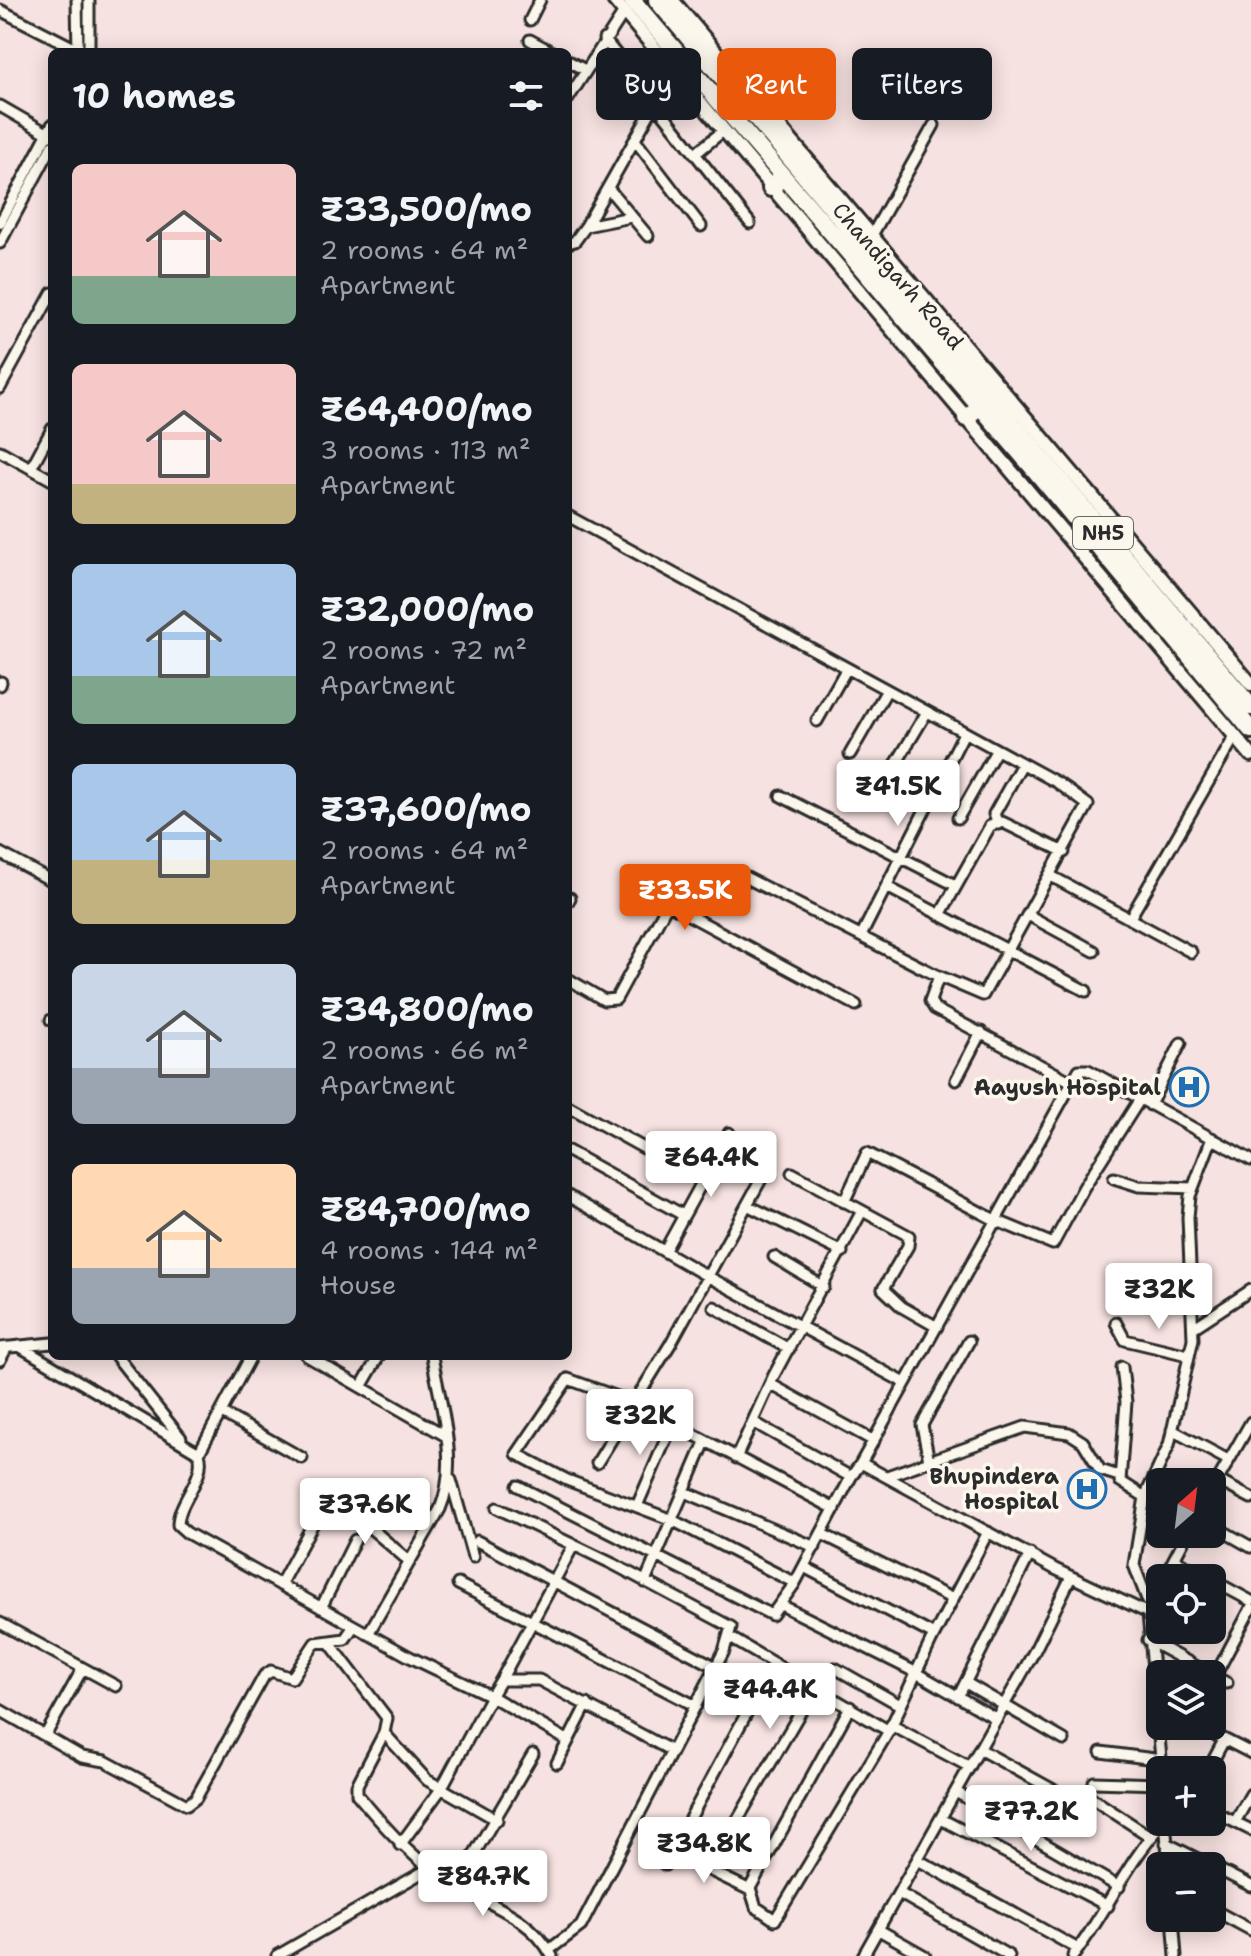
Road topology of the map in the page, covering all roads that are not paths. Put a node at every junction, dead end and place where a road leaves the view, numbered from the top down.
1 (77, 0) edge
2 (89, 0) edge
3 (540, 0) edge
4 (614, 0) edge
5 (657, 0) edge
6 (672, 0) edge
7 (628, 6) edge
8 (0, 10) edge
9 (530, 20) dead end
10 (604, 39) junction
11 (530, 40) dead end
12 (73, 48) edge
13 (79, 48) edge
14 (89, 48) edge
15 (545, 48) edge
16 (611, 48) edge
17 (717, 61) edge
18 (572, 63) edge
19 (717, 68) edge
20 (585, 70) junction
21 (572, 92) edge
22 (0, 106) edge
23 (646, 120) edge
24 (668, 120) edge
25 (763, 120) edge
26 (764, 120) edge
27 (934, 125) dead end
28 (48, 131) edge
29 (723, 131) junction
30 (48, 136) edge
31 (635, 140) junction
32 (48, 153) edge
33 (695, 154) junction
34 (777, 182) junction
35 (608, 188) junction
36 (631, 217) junction
37 (0, 223) edge
38 (750, 223) dead end
39 (586, 226) junction
40 (701, 226) dead end
41 (648, 236) dead end
42 (871, 237) junction
43 (572, 242) edge
44 (0, 243) edge
45 (48, 300) edge
46 (947, 337) junction
47 (0, 388) edge
48 (980, 406) junction
49 (966, 418) junction
50 (48, 436) edge
51 (0, 451) edge
52 (31, 468) junction
53 (48, 478) edge
54 (572, 518) edge
55 (847, 668) junction
56 (1251, 684) edge
57 (887, 690) junction
58 (1251, 707) edge
59 (927, 712) junction
60 (817, 721) dead end
61 (964, 733) junction
62 (1243, 733) edge
63 (996, 751) junction
64 (850, 754) dead end
65 (1251, 755) edge
66 (1022, 764) junction
67 (884, 784) dead end
68 (781, 796) dead end
69 (958, 818) dead end
70 (998, 824) junction
71 (1064, 852) junction
72 (0, 853) edge
73 (902, 857) junction
74 (743, 876) dead end
75 (1051, 876) junction
76 (48, 879) edge
77 (955, 885) junction
78 (887, 887) junction
79 (940, 915) junction
80 (1028, 915) junction
81 (1130, 918) junction
82 (861, 936) junction
83 (1009, 951) junction
84 (1094, 951) dead end
85 (1191, 952) dead end
86 (939, 976) junction
87 (572, 981) edge
88 (1086, 991) dead end
89 (856, 1005) dead end
90 (981, 1032) junction
91 (1181, 1043) dead end
92 (956, 1080) dead end
93 (1070, 1081) junction
94 (1145, 1102) junction
95 (572, 1108) edge
96 (729, 1133) dead end
97 (1212, 1138) junction
98 (572, 1153) edge
99 (1251, 1160) edge
100 (770, 1163) dead end
101 (792, 1173) dead end
102 (1114, 1178) dead end
103 (703, 1181) junction
104 (1193, 1188) junction
105 (572, 1198) edge
106 (844, 1202) junction
107 (747, 1205) junction
108 (862, 1211) junction
109 (683, 1215) junction
110 (995, 1220) junction
111 (665, 1250) junction
112 (842, 1252) junction
113 (774, 1257) dead end
114 (707, 1276) junction
115 (824, 1287) junction
116 (1251, 1290) edge
117 (714, 1307) dead end
118 (1116, 1323) dead end
119 (937, 1327) junction
120 (801, 1328) junction
121 (1193, 1328) junction
122 (969, 1341) dead end
123 (48, 1343) edge
124 (19, 1346) junction
125 (4, 1348) edge
126 (789, 1349) junction
127 (1188, 1355) junction
128 (0, 1360) edge
129 (119, 1360) edge
130 (249, 1360) edge
131 (314, 1360) edge
132 (377, 1360) edge
133 (433, 1360) edge
134 (1122, 1367) dead end
135 (905, 1383) junction
136 (770, 1384) junction
137 (361, 1387) junction
138 (634, 1403) junction
139 (222, 1413) junction
140 (753, 1422) junction
141 (673, 1423) junction
142 (1250, 1427) edge
143 (1172, 1430) junction
144 (446, 1436) junction
145 (874, 1441) junction
146 (705, 1442) junction
147 (185, 1444) junction
148 (199, 1453) junction
149 (302, 1458) dead end
150 (736, 1458) junction
151 (1228, 1460) junction
152 (929, 1461) junction
153 (597, 1463) dead end
154 (861, 1463) junction
155 (1224, 1468) edge
156 (449, 1472) junction
157 (887, 1476) junction
158 (1119, 1476) junction
159 (851, 1477) junction
160 (1226, 1485) edge
161 (518, 1486) dead end
162 (685, 1492) junction
163 (1145, 1497) junction
164 (1251, 1498) edge
165 (637, 1506) junction
166 (339, 1507) dead end
167 (497, 1508) dead end
168 (835, 1509) junction
169 (315, 1520) dead end
170 (672, 1520) junction
171 (988, 1532) junction
172 (1226, 1533) edge
173 (822, 1534) junction
174 (355, 1540) dead end
175 (477, 1541) dead end
176 (573, 1546) junction
177 (815, 1547) junction
178 (1251, 1547) edge
179 (1180, 1548) edge
180 (1030, 1554) junction
181 (657, 1556) junction
182 (473, 1557) dead end
183 (1174, 1559) junction
184 (409, 1561) junction
185 (1171, 1564) edge
186 (1183, 1564) edge
187 (804, 1567) junction
188 (1071, 1577) junction
189 (555, 1582) junction
190 (645, 1582) junction
191 (795, 1583) junction
192 (458, 1584) dead end
193 (280, 1585) junction
194 (1226, 1588) edge
195 (953, 1599) junction
196 (1146, 1601) edge
197 (1251, 1601) edge
198 (781, 1605) junction
199 (321, 1608) junction
200 (1251, 1608) edge
201 (1146, 1609) edge
202 (0, 1623) edge
203 (533, 1625) junction
204 (354, 1626) junction
205 (368, 1634) junction
206 (934, 1635) junction
207 (729, 1637) junction
208 (329, 1642) junction
209 (1155, 1644) edge
210 (1185, 1660) edge
211 (1221, 1660) edge
212 (773, 1664) junction
213 (716, 1667) junction
214 (83, 1668) junction
215 (835, 1668) dead end
216 (915, 1672) junction
217 (501, 1680) junction
218 (966, 1683) junction
219 (116, 1686) dead end
220 (815, 1687) junction
221 (491, 1696) junction
222 (958, 1697) junction
223 (587, 1704) junction
224 (900, 1705) junction
225 (1003, 1705) junction
226 (696, 1706) junction
227 (850, 1707) junction
228 (0, 1710) edge
229 (997, 1719) junction
230 (890, 1728) junction
231 (384, 1733) junction
232 (45, 1736) junction
233 (567, 1740) junction
234 (1064, 1740) dead end
235 (1224, 1740) joint
236 (979, 1749) junction
237 (672, 1751) junction
238 (1101, 1752) dead end
239 (1251, 1753) edge
240 (533, 1754) dead end
241 (1215, 1756) edge
242 (1146, 1762) edge
243 (557, 1763) dead end
244 (970, 1767) junction
245 (1094, 1782) dead end
246 (1146, 1784) edge
247 (441, 1789) junction
248 (956, 1792) junction
249 (1059, 1793) dead end
250 (1251, 1794) edge
251 (1093, 1799) dead end
252 (1226, 1818) edge
253 (941, 1819) junction
254 (497, 1820) junction
255 (1235, 1822) junction
256 (1251, 1830) edge
257 (1166, 1836) edge
258 (1151, 1837) joint
259 (1166, 1843) junction
260 (400, 1845) junction
261 (672, 1852) junction
262 (1167, 1852) edge
263 (918, 1860) junction
264 (665, 1865) dead end
265 (430, 1868) junction
266 (709, 1869) junction
267 (456, 1885) junction
268 (1251, 1886) edge
269 (1119, 1887) junction
270 (750, 1890) junction
271 (899, 1893) junction
272 (1108, 1906) junction
273 (1226, 1917) edge
274 (879, 1930) junction
275 (1251, 1930) edge
276 (1174, 1932) edge
277 (551, 1953) edge
278 (1076, 1953) edge
279 (285, 1954) edge
280 (863, 1956) edge
281 (925, 1956) edge
282 (1009, 1956) edge
283 (1176, 1956) edge

1 - 13 street
2 - 14 street
3 - 9 street
4 - 7 main road
5 - 19 highway, NH5
6 - 17 main road
7 - 10 street
7 - 29 main road
7 - 34 highway, NH5
8 - 12 street
10 - 16 street
10 - 20 street
11 - 15 street
18 - 20 street
20 - 21 street
22 - 28 street
23 - 31 street
24 - 33 street
25 - 46 highway, NH5
26 - 42 main road
27 - 42 street
29 - 33 street
29 - 34 main road
30 - 37 street
31 - 35 street
31 - 40 street
32 - 44 street
33 - 38 street
34 - 48 highway, Chandigarh Road / NH5
34 - 49 main road
35 - 36 street
35 - 39 street
36 - 39 street
36 - 41 street
39 - 43 street
42 - 46 main road
45 - 47 street
46 - 56 main road
46 - 58 highway, NH5
48 - 49 highway
48 - 62 highway, NH5
49 - 62 main road
50 - 52 street
51 - 52 street
52 - 53 street
54 - 55 street
55 - 57 street
55 - 60 street
57 - 59 street
57 - 64 street
59 - 61 street
59 - 67 street
61 - 63 street
61 - 73 street
62 - 65 main road
62 - 81 street
63 - 66 street
63 - 69 street
66 - 70 street
66 - 71 street
68 - 73 street
70 - 71 street
70 - 77 street
71 - 75 street
72 - 76 street
73 - 77 street
73 - 78 street
74 - 82 street
75 - 80 street
75 - 81 street
77 - 79 street
78 - 79 street
78 - 82 street
79 - 83 street
80 - 83 street
80 - 84 street
81 - 85 street
82 - 86 street
83 - 86 street
83 - 88 street
86 - 90 street
87 - 89 street
90 - 92 street
90 - 93 street
91 - 94 street
93 - 94 street
93 - 110 street
94 - 97 street
94 - 110 street
95 - 103 street
96 - 103 street
97 - 99 street
97 - 104 street
98 - 109 street
100 - 107 street
101 - 106 street
102 - 104 street
103 - 109 street
104 - 121 street
105 - 111 street
106 - 108 street
106 - 110 street
107 - 112 street
107 - 114 street
108 - 112 street
108 - 119 street
109 - 111 street
110 - 119 street
111 - 114 street
112 - 115 street
113 - 115 street
114 - 120 street
114 - 138 street
115 - 120 street
116 - 121 street
117 - 126 street
118 - 127 street
119 - 135 street
120 - 126 street
120 - 135 street
121 - 127 street
122 - 152 street
123 - 124 street
124 - 125 street
124 - 147 street
125 - 128 street
126 - 136 street
127 - 143 street
129 - 147 street
130 - 139 street
131 - 137 street
132 - 137 street
133 - 144 street
134 - 158 street
135 - 145 street
136 - 140 street
136 - 145 street
137 - 144 street
138 - 141 street
138 - 153 street
138 - 165 street
139 - 148 street
139 - 149 street
140 - 150 street
140 - 159 street
141 - 146 street
141 - 165 street
142 - 151 street
143 - 151 street
143 - 163 street
144 - 156 street
145 - 154 street
146 - 150 street
146 - 162 street
147 - 148 street
148 - 193 street
150 - 168 street
151 - 155 street
152 - 157 street
152 - 158 street
154 - 157 street
154 - 159 street
156 - 182 street
156 - 184 street
157 - 171 street
158 - 163 street
159 - 168 street
160 - 164 street
161 - 181 street
162 - 170 street
162 - 177 street
163 - 196 street
165 - 170 street
166 - 184 street
167 - 176 street
168 - 173 street
169 - 193 street
170 - 181 street
170 - 191 street
171 - 180 street
171 - 195 street
172 - 178 street
173 - 177 street
173 - 195 street
174 - 199 street
175 - 189 street
176 - 189 street
176 - 190 street
177 - 187 street
179 - 183 street
180 - 188 street
180 - 218 street
181 - 190 street
181 - 198 street
183 - 185 street
183 - 186 street
184 - 205 street
187 - 191 street
187 - 206 street
188 - 201 street
188 - 225 street
189 - 203 street
189 - 213 street
190 - 207 street
191 - 198 street
192 - 203 street
193 - 199 street
194 - 197 street
195 - 206 street
198 - 216 street
199 - 204 street
200 - 211 street
202 - 214 street
203 - 217 street
203 - 226 street
204 - 205 street
204 - 208 street
205 - 221 street
206 - 216 street
207 - 212 street
207 - 213 street
208 - 231 street
208 - 232 street
209 - 210 street
212 - 220 street
212 - 261 street
213 - 226 street
214 - 219 street
214 - 232 street
215 - 224 street
216 - 222 street
216 - 224 street
217 - 221 street
217 - 223 street
218 - 222 street
218 - 225 street
220 - 227 street
220 - 266 street
221 - 233 street
221 - 247 street
222 - 229 street
223 - 233 street
223 - 237 street
224 - 230 street
225 - 229 street
225 - 234 street
226 - 237 street
227 - 230 street
227 - 270 street
228 - 232 street
229 - 236 street
230 - 244 street
230 - 270 street
231 - 247 street
231 - 260 street
233 - 243 street
235 - 239 street
235 - 241 street
236 - 244 street
236 - 249 street
237 - 277 street
238 - 242 street
240 - 254 street
244 - 248 street
245 - 246 street
247 - 254 street
247 - 260 street
248 - 253 street
248 - 269 street
250 - 255 street
251 - 258 street
252 - 255 street
253 - 263 street
253 - 272 street
254 - 267 street
255 - 256 street
257 - 259 street
258 - 269 street
259 - 262 street
259 - 268 street
260 - 265 street
261 - 264 street
261 - 266 street
263 - 271 street
263 - 278 street
265 - 267 street
265 - 279 street
266 - 270 street
267 - 277 street
269 - 272 street
271 - 274 street
271 - 282 street
272 - 278 street
273 - 275 street
274 - 280 street
274 - 281 street
276 - 283 street

